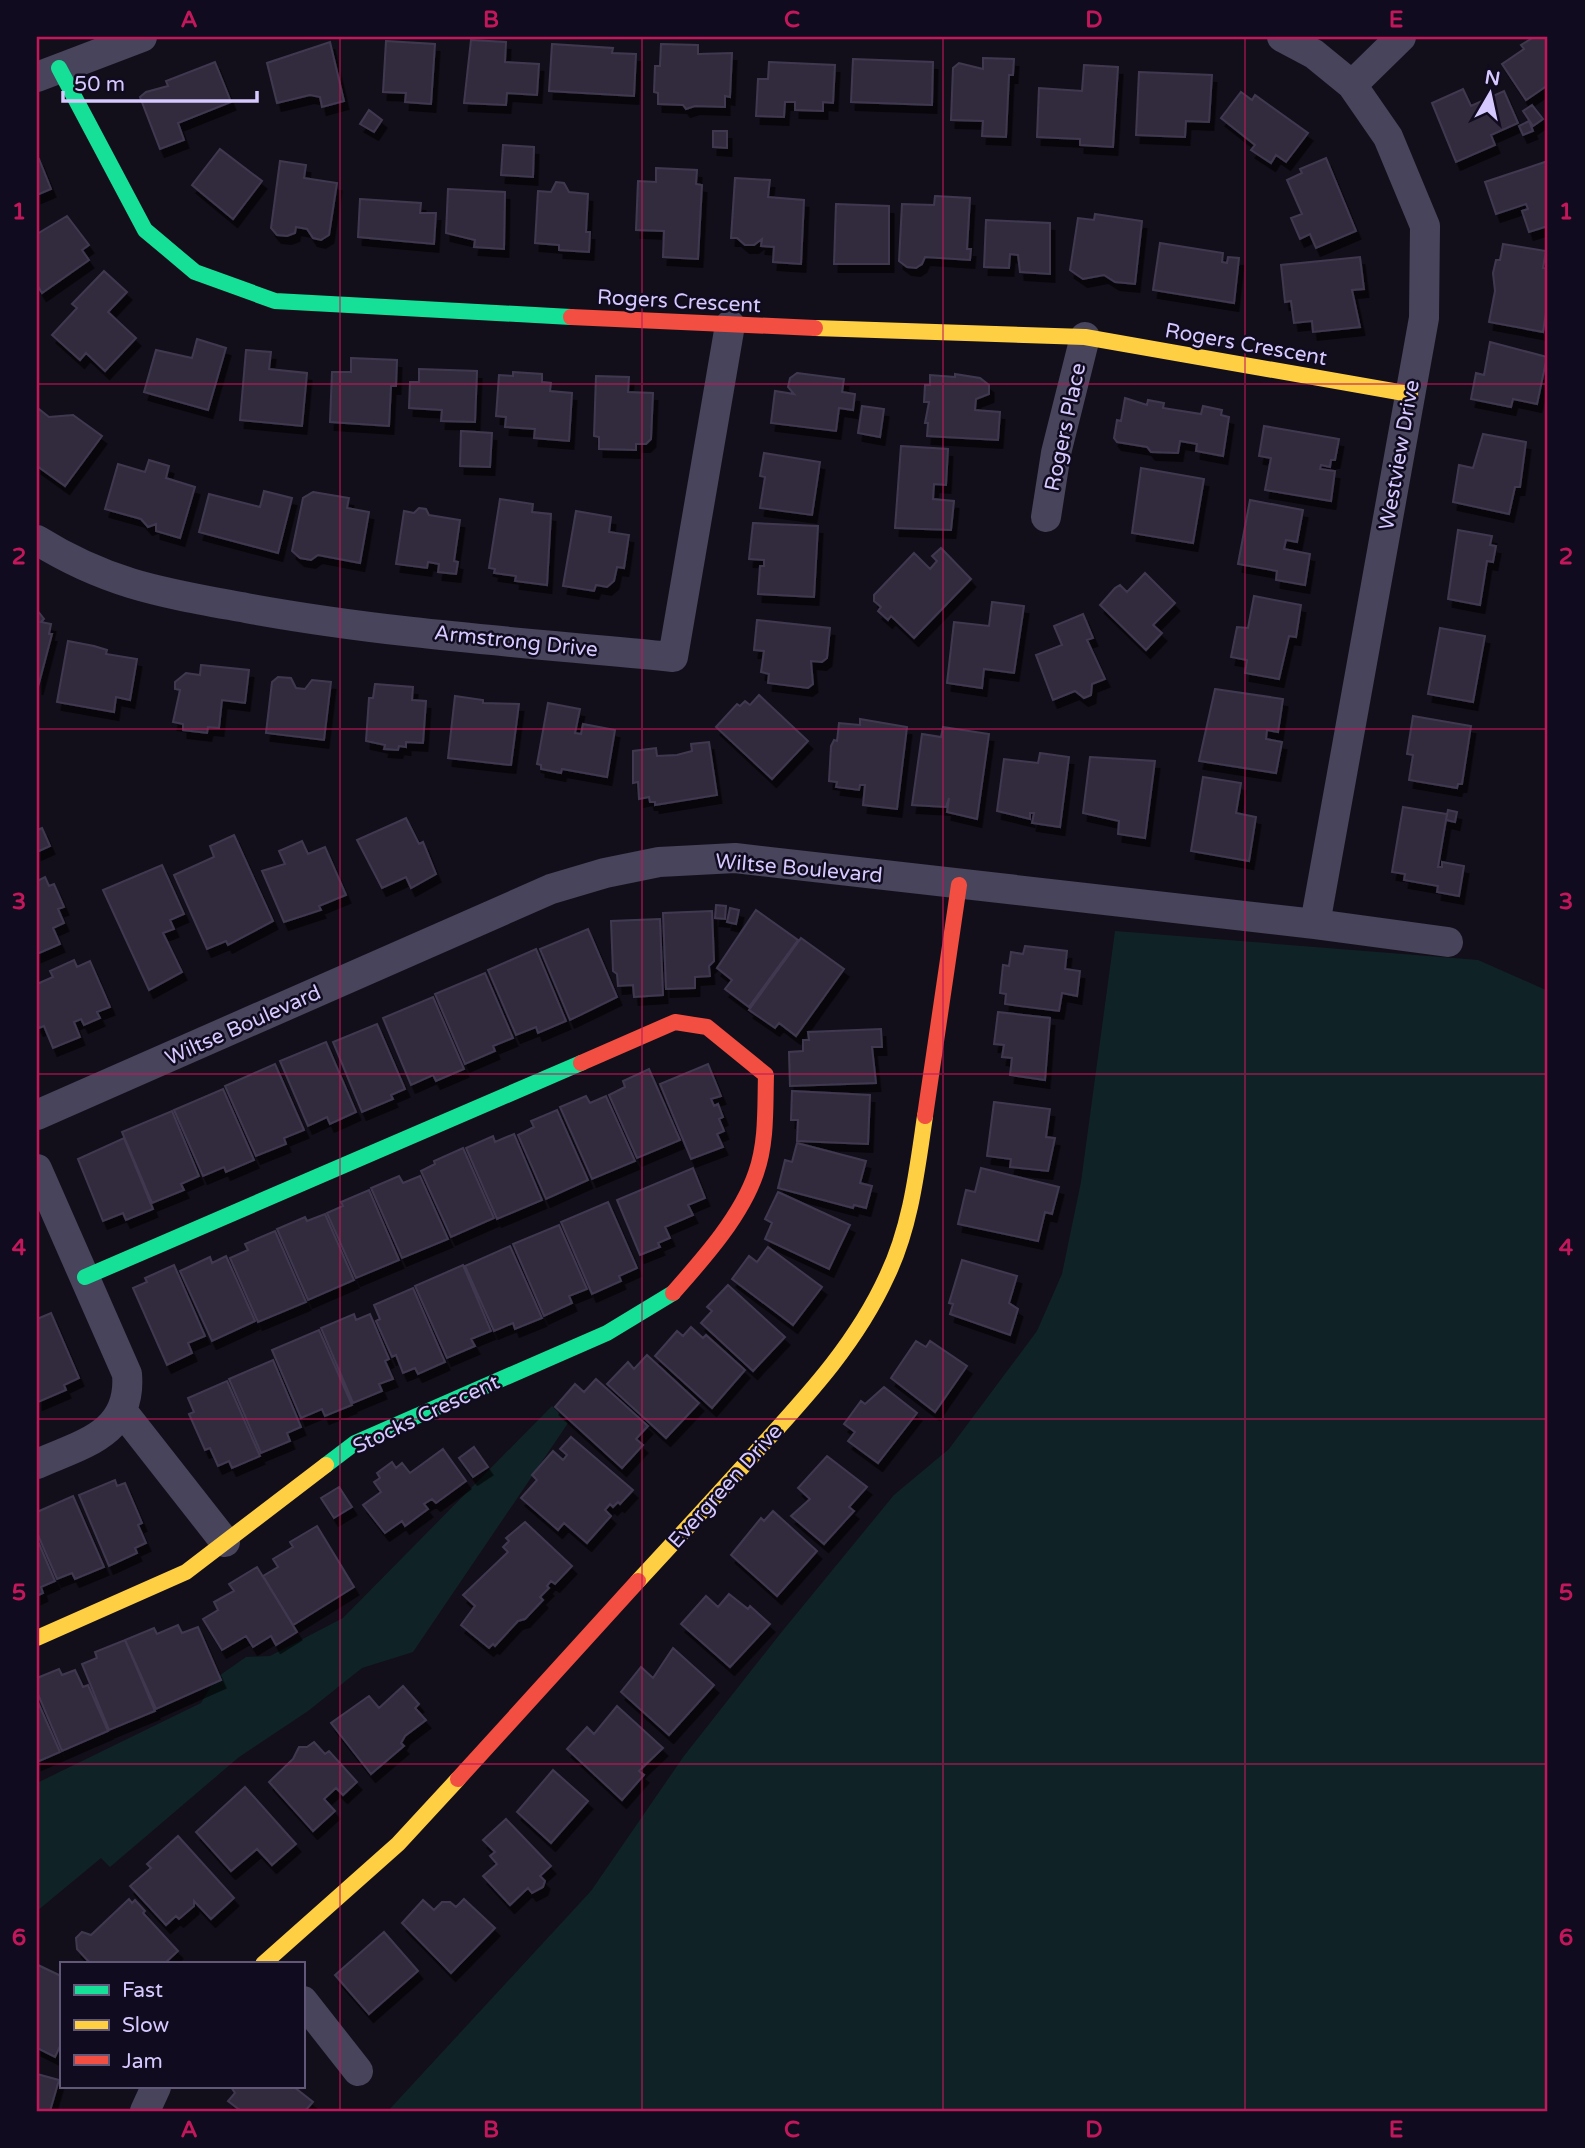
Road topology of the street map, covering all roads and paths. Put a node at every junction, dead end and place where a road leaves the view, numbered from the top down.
1 (142, 37) edge
2 (1282, 37) edge
3 (1401, 37) edge
4 (48, 73) edge
5 (1352, 85) junction
6 (730, 325) junction
7 (1085, 337) junction
8 (1410, 394) junction
9 (1046, 517) dead end
10 (37, 540) edge
11 (959, 885) junction
12 (1315, 924) junction
13 (1448, 942) dead end
14 (37, 1115) edge
15 (37, 1169) edge
16 (85, 1277) junction
17 (123, 1412) junction
18 (37, 1464) edge
19 (225, 1542) junction
20 (37, 1638) edge
21 (268, 1962) edge
22 (304, 2002) edge
23 (358, 2071) dead end
24 (156, 2088) edge
25 (145, 2111) edge

1 - 4 street
2 - 5 street, Westview Drive
3 - 5 street
4 - 6 street, Rogers Crescent
5 - 8 street, Westview Drive
6 - 7 street, Rogers Crescent
6 - 10 street, Armstrong Drive
7 - 8 street, Rogers Crescent
7 - 9 street, Rogers Place
8 - 12 street, Westview Drive
11 - 12 street, Wiltse Boulevard
11 - 14 street, Wiltse Boulevard
11 - 21 street, Evergreen Drive
12 - 13 street, Wiltse Boulevard
15 - 16 street
16 - 17 street
16 - 19 street, Stocks Crescent
17 - 18 street
17 - 19 street
19 - 20 street, Stocks Crescent
22 - 23 street
24 - 25 street

